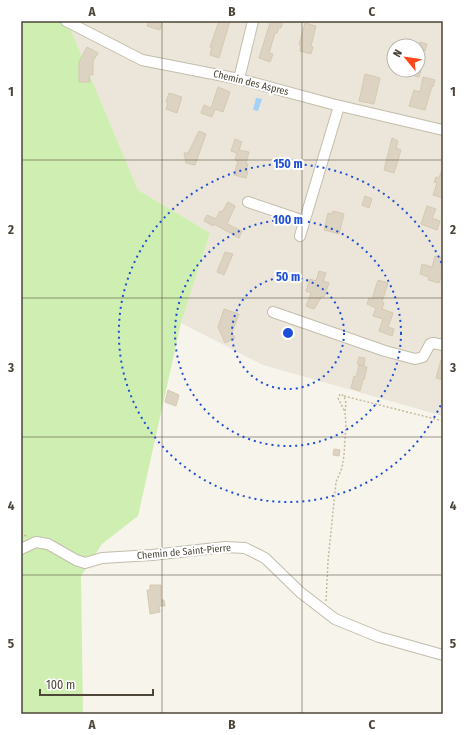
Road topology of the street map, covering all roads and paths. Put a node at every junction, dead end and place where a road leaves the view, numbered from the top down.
1 (66, 21) edge
2 (253, 21) edge
3 (239, 79) junction
4 (339, 106) junction
5 (443, 130) edge
6 (248, 202) dead end
7 (304, 221) junction
8 (300, 236) dead end
9 (273, 312) dead end
10 (443, 345) edge
11 (344, 396) junction
12 (345, 412) junction
13 (443, 421) edge
14 (21, 550) edge
15 (325, 611) junction
16 (443, 655) edge

1 - 3 street, Chemin des Aspres
2 - 3 street
3 - 4 street, Chemin des Aspres
4 - 5 street, Chemin des Aspres
4 - 7 street
6 - 7 street
7 - 8 street
9 - 10 street
11 - 12 path
11 - 12 path
11 - 13 path
12 - 15 path
14 - 15 street, Chemin de Saint-Pierre
15 - 16 street, Chemin de Saint-Pierre

